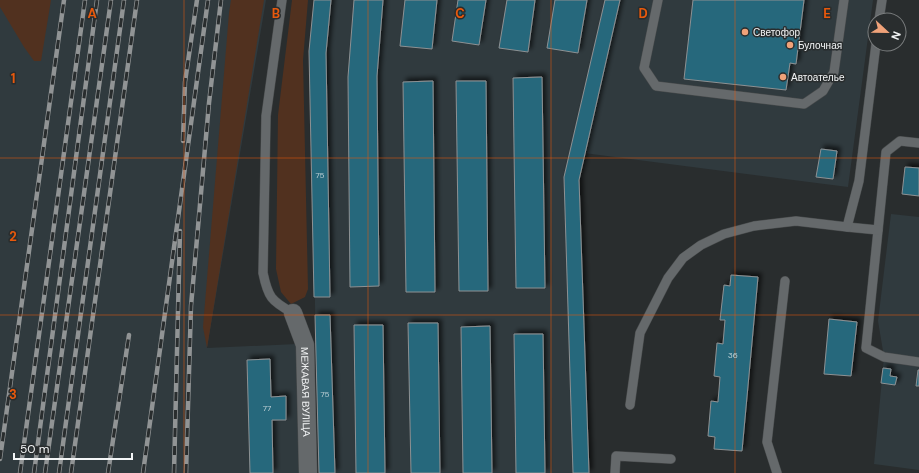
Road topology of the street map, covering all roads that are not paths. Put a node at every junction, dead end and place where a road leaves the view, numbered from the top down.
1 (282, 0) edge
2 (658, 0) edge
3 (844, 0) edge
4 (882, 0) edge
5 (880, 12) edge
6 (875, 52) edge
7 (919, 143) edge
8 (847, 227) junction
9 (878, 230) junction
10 (785, 282) dead end
11 (293, 313) joint
12 (919, 362) edge
13 (630, 405) dead end
14 (670, 459) dead end
15 (308, 473) edge
16 (615, 473) edge
17 (777, 473) edge

1 - 11 lane
2 - 3 lane
4 - 5 lane
6 - 8 lane
7 - 9 lane
8 - 9 lane
8 - 13 lane
9 - 12 lane
10 - 17 lane
11 - 15 street, МЕЖАВАЯ ВУЛІЦА
14 - 16 lane

